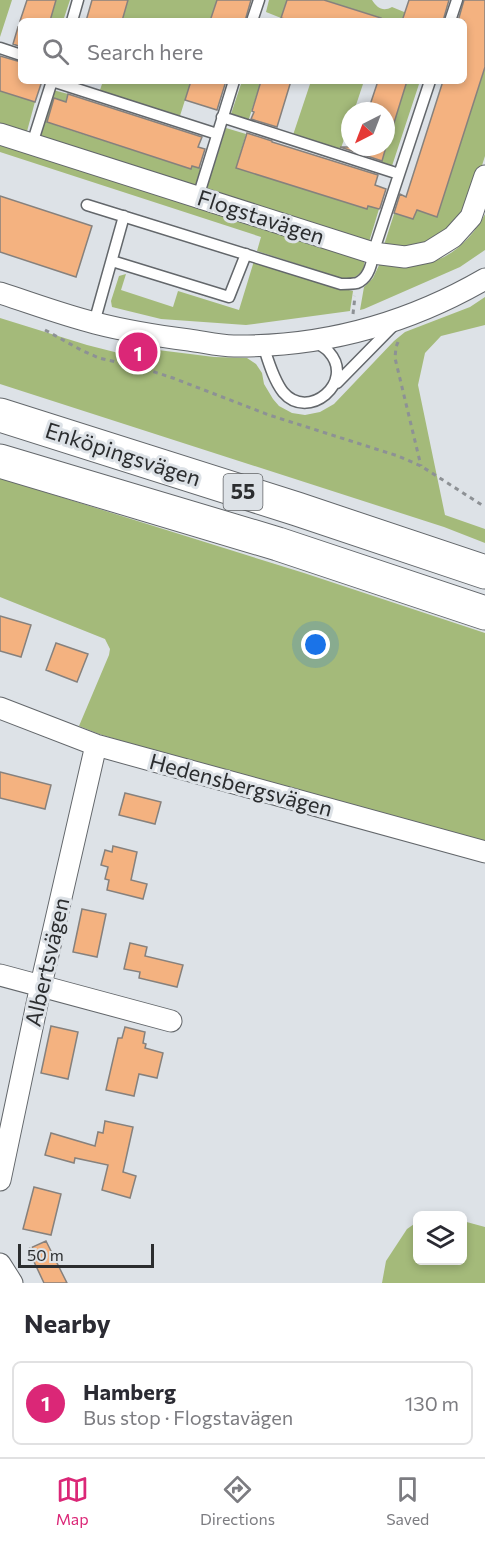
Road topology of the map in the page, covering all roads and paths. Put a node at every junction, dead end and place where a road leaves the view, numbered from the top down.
1 (78, 0) edge
2 (259, 0) edge
3 (457, 0) edge
4 (73, 18) edge
5 (253, 18) edge
6 (451, 18) edge
7 (0, 48) edge
8 (18, 54) edge
9 (51, 84) edge
10 (61, 84) edge
11 (233, 84) edge
12 (429, 84) edge
13 (222, 117) junction
14 (0, 134) edge
15 (217, 134) junction
16 (32, 144) junction
17 (399, 174) junction
18 (483, 187) edge
19 (198, 197) junction
20 (87, 205) dead end
21 (124, 216) junction
22 (373, 253) junction
23 (246, 254) junction
24 (112, 261) junction
25 (485, 279) edge
26 (357, 283) junction
27 (0, 292) edge
28 (354, 318) dead end
29 (94, 323) junction
30 (400, 328) junction
31 (61, 338) dead end
32 (314, 342) junction
33 (263, 345) junction
34 (144, 360) dead end
35 (142, 369) junction
36 (334, 386) junction
37 (0, 415) edge
38 (0, 461) edge
39 (421, 466) junction
40 (485, 507) edge
41 (485, 572) edge
42 (485, 613) edge
43 (0, 708) edge
44 (96, 745) junction
45 (485, 852) edge
46 (0, 975) edge
47 (41, 985) junction
48 (171, 1021) dead end
49 (0, 1180) edge
50 (0, 1264) edge
51 (12, 1283) edge

1 - 4 lane
2 - 5 lane
3 - 6 lane
7 - 8 lane
9 - 16 lane
10 - 15 lane
11 - 13 lane
12 - 17 lane
13 - 15 lane
13 - 17 lane
14 - 16 street, Flogstavägen
15 - 19 lane
16 - 19 street, Flogstavägen
17 - 22 lane
18 - 22 street, Flogstavägen
19 - 22 street, Flogstavägen
20 - 21 lane
21 - 23 lane
21 - 24 lane
22 - 26 lane
23 - 24 lane
23 - 26 lane
24 - 29 lane
25 - 30 street
26 - 28 path
27 - 29 street
29 - 33 street
30 - 32 street
30 - 36 lane
30 - 39 path
31 - 35 path
32 - 33 street
32 - 36 lane
33 - 36 lane
34 - 35 path
35 - 39 path
37 - 41 main road, Enköpingsvägen / 55
38 - 42 main road, Enköpingsvägen / 55
39 - 40 path
43 - 44 street, Hedensbergsvägen
44 - 45 street, Hedensbergsvägen
44 - 47 street, Albertsvägen
46 - 47 street
47 - 48 street
47 - 49 street, Albertsvägen
50 - 51 street

